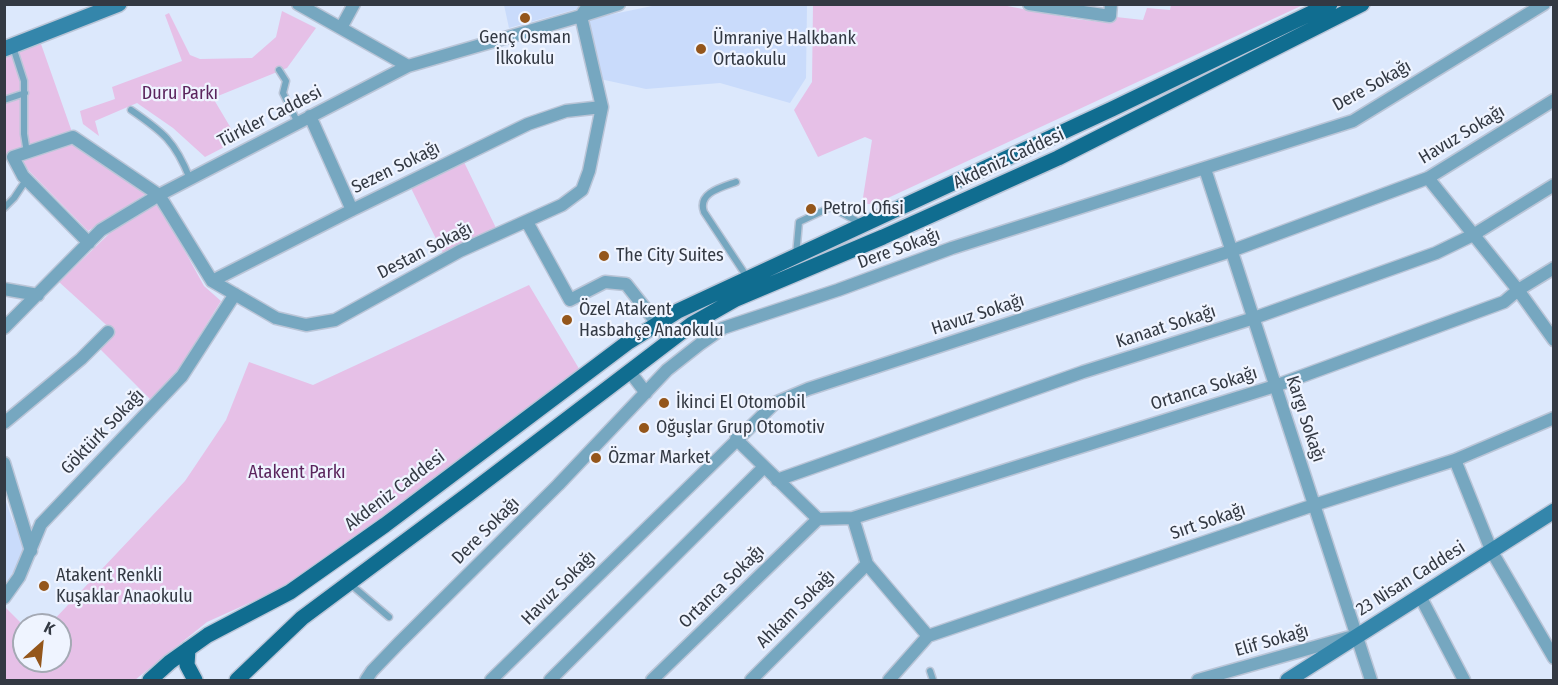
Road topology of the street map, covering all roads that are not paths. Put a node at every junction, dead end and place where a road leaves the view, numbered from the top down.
1 (119, 4) edge
2 (298, 4) edge
3 (354, 4) edge
4 (589, 4) edge
5 (619, 4) edge
6 (1029, 4) edge
7 (1111, 4) edge
8 (1330, 4) edge
9 (1362, 4) edge
10 (1545, 4) edge
11 (84, 11) edge
12 (581, 16) junction
13 (341, 28) junction
14 (9, 48) edge
15 (408, 66) junction
16 (279, 70) dead end
17 (25, 93) junction
18 (4, 100) edge
19 (1554, 100) edge
20 (602, 107) junction
21 (131, 110) dead end
22 (310, 116) junction
23 (298, 123) junction
24 (27, 153) junction
25 (1205, 169) junction
26 (1428, 178) junction
27 (26, 179) junction
28 (190, 179) junction
29 (736, 182) dead end
30 (1554, 185) edge
31 (159, 195) junction
32 (4, 208) edge
33 (352, 210) junction
34 (527, 222) junction
35 (863, 224) junction
36 (1473, 236) junction
37 (89, 243) junction
38 (1231, 251) junction
39 (796, 255) junction
40 (1554, 268) edge
41 (747, 277) junction
42 (212, 281) junction
43 (4, 289) edge
44 (1518, 290) junction
45 (235, 294) junction
46 (38, 295) junction
47 (1254, 318) junction
48 (658, 324) junction
49 (4, 328) edge
50 (108, 332) dead end
51 (1554, 340) edge
52 (671, 341) junction
53 (630, 372) junction
54 (1275, 386) junction
55 (646, 393) junction
56 (1554, 418) edge
57 (4, 423) edge
58 (736, 439) junction
59 (1455, 460) junction
60 (4, 464) edge
61 (764, 467) junction
62 (777, 480) junction
63 (1314, 505) junction
64 (1554, 511) edge
65 (853, 518) junction
66 (818, 519) junction
67 (31, 551) junction
68 (1492, 552) junction
69 (867, 564) junction
70 (349, 583) junction
71 (1420, 596) junction
72 (4, 598) edge
73 (389, 617) dead end
74 (1357, 635) junction
75 (928, 636) junction
76 (188, 649) junction
77 (1554, 658) edge
78 (930, 671) dead end
79 (238, 680) edge
80 (150, 681) edge
81 (195, 681) edge
82 (366, 681) edge
83 (490, 681) edge
84 (550, 681) edge
85 (652, 681) edge
86 (751, 681) edge
87 (889, 681) edge
88 (933, 681) edge
89 (1198, 681) edge
90 (1288, 681) edge
91 (1371, 681) edge
92 (1464, 681) edge

1 - 11 street
2 - 13 street
3 - 13 street
4 - 12 street
5 - 12 street, Türkler Caddesi
6 - 7 street
8 - 35 main road, Akdeniz Caddesi
9 - 52 main road, Akdeniz Caddesi
10 - 25 street, Dere Sokağı
11 - 14 street
12 - 15 street, Türkler Caddesi
12 - 20 street, Destan Sokağı
13 - 15 street
14 - 17 lane
15 - 22 street, Türkler Caddesi
16 - 23 lane
17 - 18 lane
17 - 24 lane
19 - 26 street, Havuz Sokağı
20 - 33 street, Sezen Sokağı
20 - 34 street, Destan Sokağı
21 - 28 lane
22 - 23 street, Türkler Caddesi
22 - 33 street
23 - 28 street, Türkler Caddesi
24 - 27 street
24 - 31 street
25 - 38 street, Kargı Sokağı
25 - 55 street, Dere Sokağı
26 - 36 street
26 - 38 street, Havuz Sokağı
27 - 32 lane
27 - 37 street
28 - 31 street, Türkler Caddesi
29 - 41 lane
30 - 36 street, Kanaat Sokağı
31 - 37 street, Türkler Caddesi
31 - 42 street, Destan Sokağı
33 - 42 street, Sezen Sokağı
34 - 45 street, Destan Sokağı
34 - 48 street
35 - 39 main road, Akdeniz Caddesi
35 - 39 lane
36 - 44 street
36 - 47 street, Kanaat Sokağı
37 - 46 street, Türkler Caddesi
38 - 47 street, Kargı Sokağı
38 - 58 street, Havuz Sokağı
39 - 41 main road, Akdeniz Caddesi
40 - 44 street, Ortanca Sokağı
41 - 48 main road, Akdeniz Caddesi
42 - 45 street, Destan Sokağı
43 - 46 street
44 - 51 street
44 - 54 street, Ortanca Sokağı
45 - 67 street, Göktürk Sokağı
46 - 49 street, Türkler Caddesi
47 - 54 street, Kargı Sokağı
47 - 62 street, Kanaat Sokağı
48 - 52 street
48 - 76 main road, Akdeniz Caddesi
50 - 57 street
52 - 53 main road, Akdeniz Caddesi
53 - 55 street
53 - 70 main road, Akdeniz Caddesi
54 - 63 street, Kargı Sokağı
54 - 65 street, Ortanca Sokağı
55 - 82 street, Dere Sokağı
56 - 59 street, Sırt Sokağı
58 - 61 street
58 - 83 street, Havuz Sokağı
59 - 63 street, Sırt Sokağı
59 - 68 street
60 - 67 street
61 - 62 street
61 - 84 street
62 - 66 street
63 - 74 street, Kargı Sokağı
63 - 75 street, Sırt Sokağı
64 - 68 street, 23 Nisan Caddesi
65 - 66 street, Ortanca Sokağı
65 - 69 street
66 - 85 street, Ortanca Sokağı
67 - 72 street, Göktürk Sokağı
68 - 71 street, 23 Nisan Caddesi
68 - 77 street
69 - 75 street
69 - 86 street, Ahkam Sokağı
70 - 73 lane
70 - 79 main road, Akdeniz Caddesi
71 - 74 street, 23 Nisan Caddesi
71 - 92 street
74 - 89 street, Elif Sokağı
74 - 90 street, 23 Nisan Caddesi
74 - 91 street, Kargı Sokağı
75 - 87 street
76 - 80 main road, Akdeniz Caddesi
76 - 81 main road
78 - 88 lane

